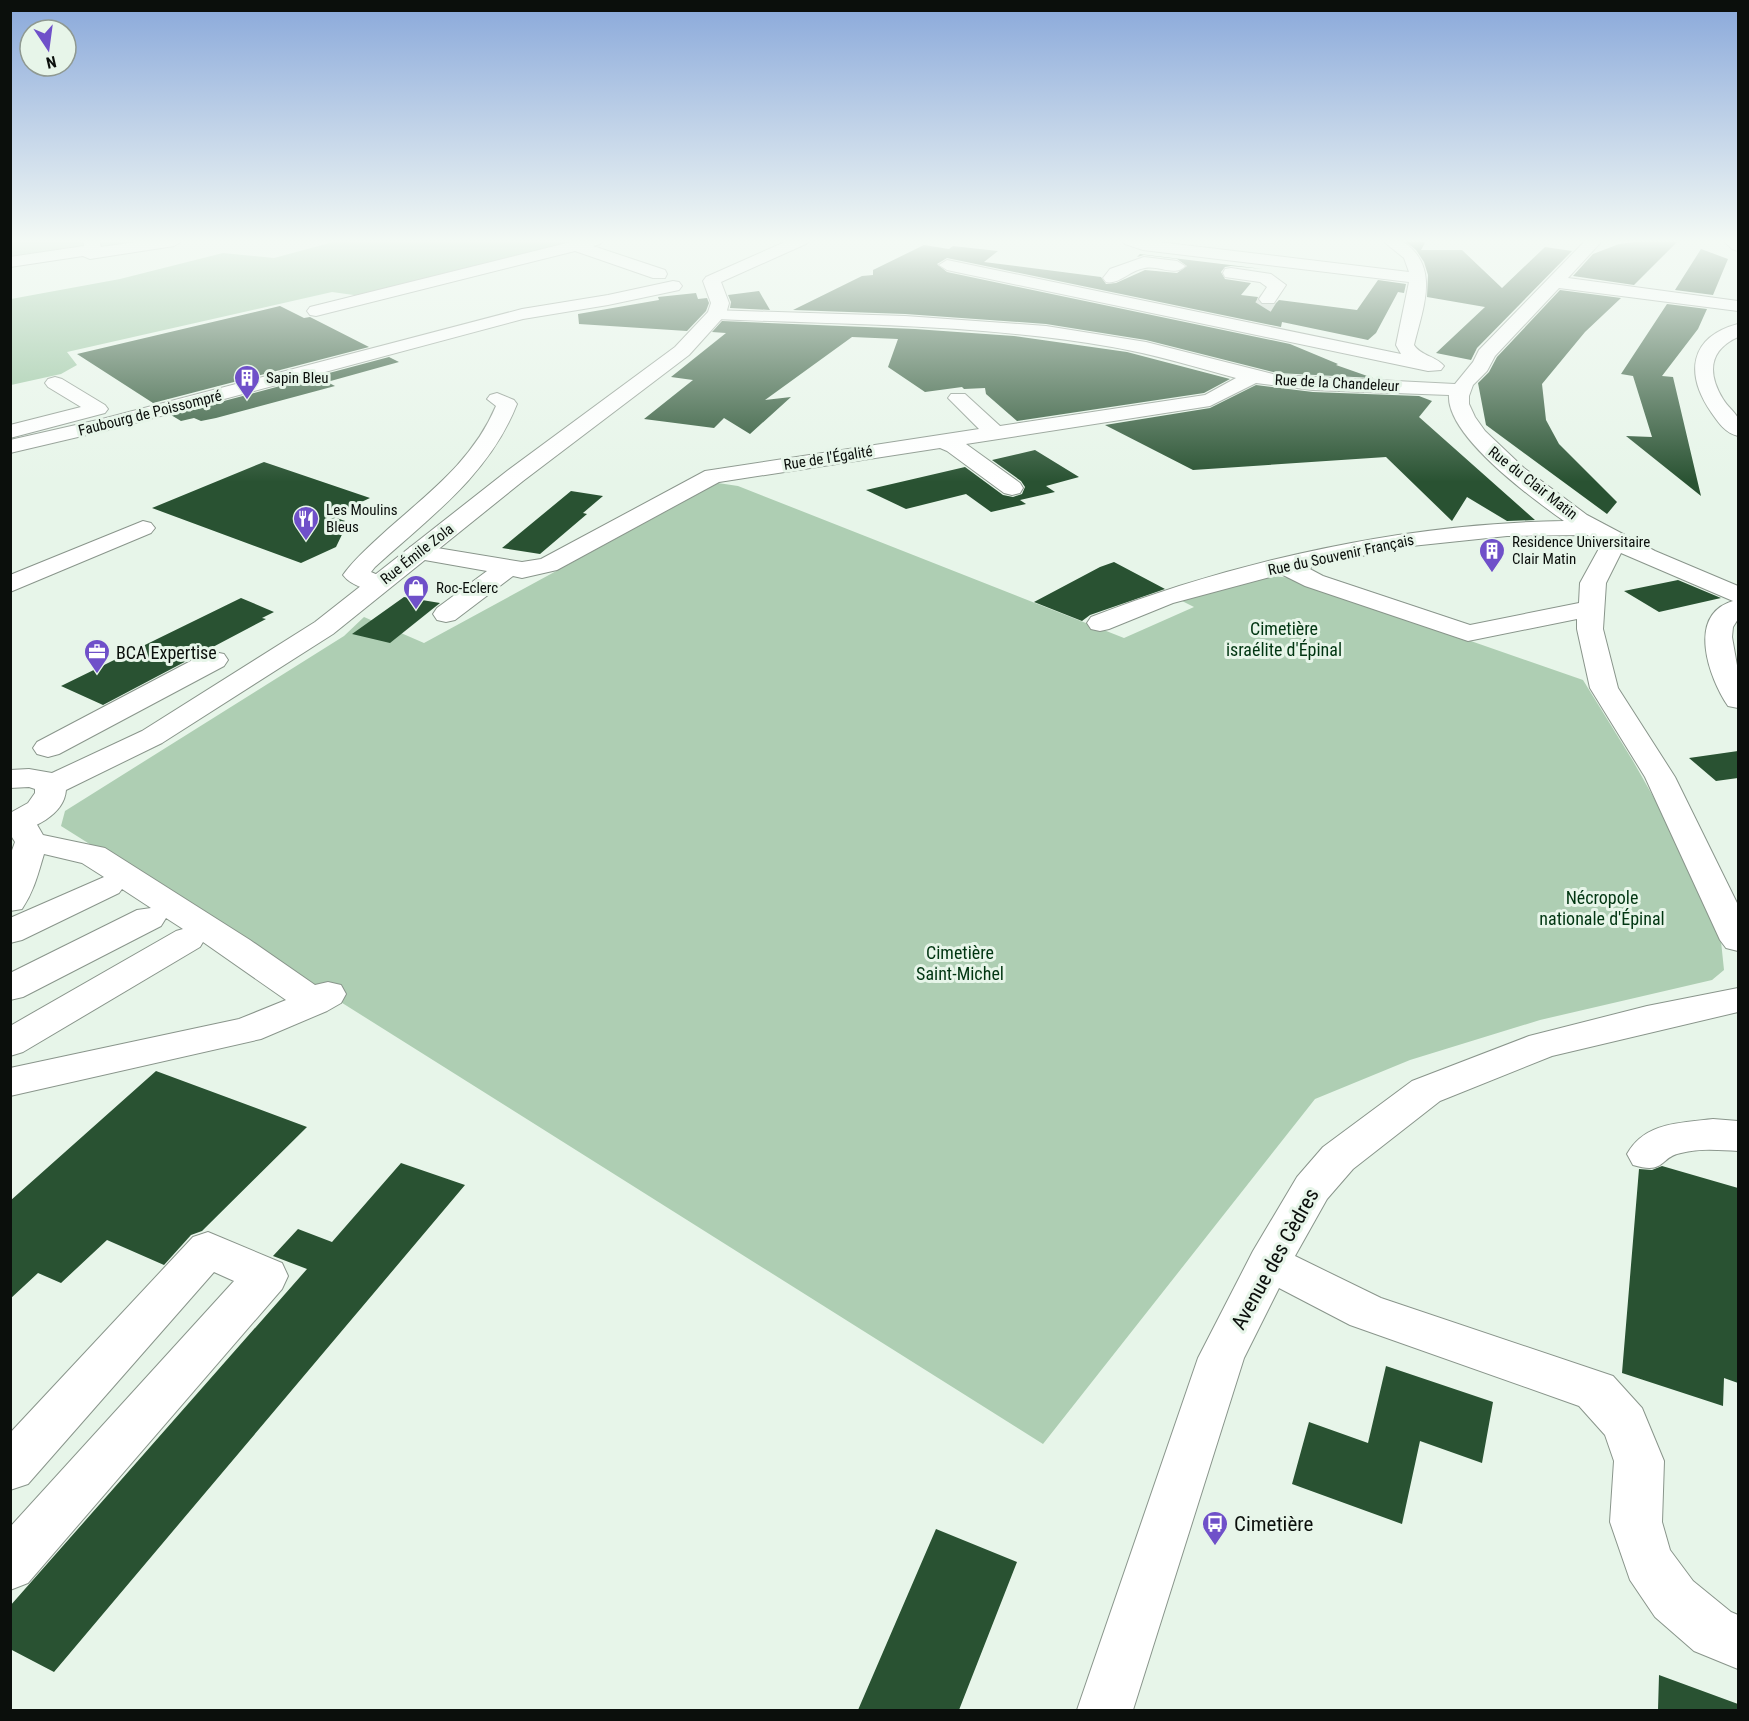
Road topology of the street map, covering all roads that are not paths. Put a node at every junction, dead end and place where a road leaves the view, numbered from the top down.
1 (495, 321) edge
2 (687, 321) edge
3 (928, 321) edge
4 (1225, 321) edge
5 (1253, 321) tunnel mouth
6 (1410, 321) edge
7 (1518, 321) edge
8 (1248, 328) junction
9 (1738, 330) edge
10 (1428, 365) junction
11 (1252, 377) junction
12 (1466, 382) junction
13 (55, 383) dead end
14 (958, 398) dead end
15 (497, 399) dead end
16 (1738, 430) edge
17 (10, 432) edge
18 (995, 433) junction
19 (942, 441) junction
20 (10, 447) edge
21 (1012, 488) dead end
22 (143, 528) dead end
23 (1603, 534) junction
24 (419, 552) junction
25 (1284, 566) junction
26 (508, 568) junction
27 (10, 584) edge
28 (378, 584) junction
29 (1738, 595) edge
30 (1592, 608) junction
31 (1738, 608) edge
32 (446, 614) dead end
33 (1100, 623) dead end
34 (214, 660) dead end
35 (1738, 700) edge
36 (48, 748) dead end
37 (10, 779) edge
38 (50, 786) junction
39 (20, 829) edge
40 (107, 886) dead end
41 (10, 901) edge
42 (148, 918) dead end
43 (10, 932) edge
44 (188, 939) dead end
45 (1738, 940) edge
46 (10, 988) edge
47 (1738, 1000) edge
48 (10, 1043) edge
49 (10, 1082) edge
50 (1738, 1136) edge
51 (1648, 1154) dead end
52 (1269, 1263) junction
53 (10, 1468) edge
54 (10, 1565) edge
55 (1738, 1642) edge
56 (1105, 1710) edge

1 - 20 street, Faubourg de Poissompré
2 - 24 street, Rue Émile Zola
3 - 11 street, Rue de la Chandeleur
4 - 8 street
5 - 8 street
6 - 10 street
7 - 12 street
8 - 10 street
9 - 16 street
10 - 12 street
11 - 12 street, Rue de la Chandeleur
11 - 18 street, Rue de l'Égalité
12 - 23 street, Rue du Clair Matin
13 - 17 street
14 - 18 street
15 - 28 street
18 - 19 street, Rue de l'Égalité
19 - 21 street
19 - 26 street, Rue de l'Égalité
22 - 27 street
23 - 25 street, Rue du Souvenir Français
23 - 29 street, Rue du Clair Matin
23 - 30 street
24 - 26 street, Rue de l'Égalité
24 - 28 street, Rue Émile Zola
25 - 30 street
25 - 33 street, Rue du Souvenir Français
26 - 32 street
28 - 38 street, Rue Émile Zola
30 - 45 street
31 - 35 street
34 - 36 street
37 - 38 street
38 - 39 street
39 - 41 street
39 - 49 street
40 - 43 street
42 - 46 street
44 - 48 street
47 - 52 street, Avenue des Cèdres
50 - 51 street
52 - 55 street
52 - 56 street, Avenue des Cèdres
53 - 54 street

